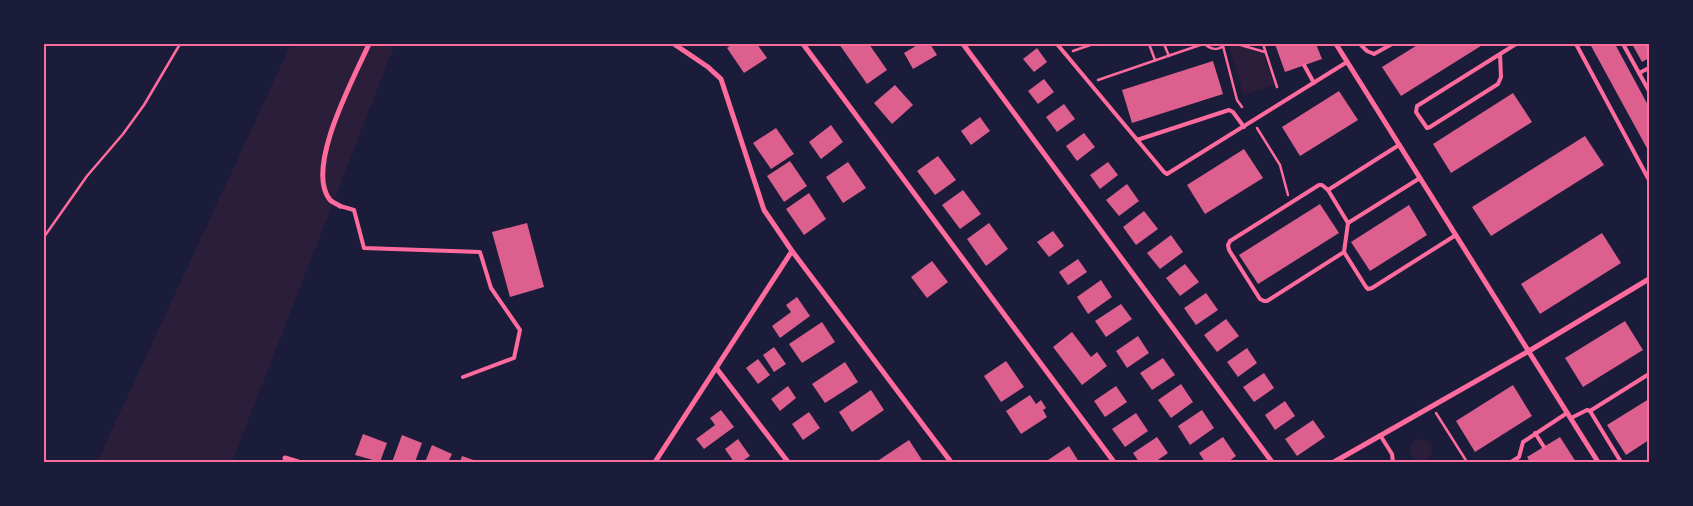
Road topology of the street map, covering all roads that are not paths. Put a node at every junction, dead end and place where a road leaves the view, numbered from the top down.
1 (369, 44) edge
2 (674, 44) edge
3 (804, 44) edge
4 (963, 44) edge
5 (1057, 44) edge
6 (1336, 44) edge
7 (1360, 44) edge
8 (1392, 44) edge
9 (1516, 44) edge
10 (1576, 44) edge
11 (1623, 44) edge
12 (1500, 54) junction
13 (1347, 62) junction
14 (1304, 65) dead end
15 (1649, 68) edge
16 (1639, 74) junction
17 (1314, 83) junction
18 (1649, 91) edge
19 (1244, 127) junction
20 (1137, 140) junction
21 (1399, 145) junction
22 (1420, 178) junction
23 (1649, 180) edge
24 (1328, 190) junction
25 (340, 206) joint
26 (1348, 223) junction
27 (1456, 235) junction
28 (792, 251) junction
29 (1344, 252) junction
30 (1649, 279) edge
31 (1528, 351) junction
32 (717, 369) junction
33 (1649, 374) edge
34 (463, 377) dead end
35 (1590, 412) junction
36 (1568, 413) junction
37 (1571, 418) junction
38 (1535, 433) junction
39 (1380, 435) junction
40 (1544, 447) dead end
41 (1519, 457) junction
42 (285, 458) dead end
43 (298, 462) edge
44 (656, 462) edge
45 (788, 462) edge
46 (952, 462) edge
47 (1114, 462) edge
48 (1272, 462) edge
49 (1334, 462) edge
50 (1393, 462) edge
51 (1510, 462) edge
52 (1522, 462) edge
53 (1598, 462) edge
54 (1621, 462) edge

1 - 25 street
2 - 28 street
3 - 47 street
4 - 48 street
5 - 20 lane
6 - 13 street
7 - 8 lane
9 - 12 lane
10 - 23 lane
11 - 16 lane
12 - 12 lane
13 - 17 lane
13 - 21 street
14 - 17 lane
15 - 16 lane
16 - 18 lane
17 - 19 lane
19 - 20 lane
19 - 20 lane
21 - 22 street
21 - 24 lane
22 - 26 lane
22 - 27 street
24 - 26 lane
24 - 29 lane
25 - 34 lane
26 - 29 lane
27 - 29 lane
27 - 31 street
28 - 32 street
28 - 46 street
30 - 31 street
31 - 36 street
31 - 39 street
32 - 44 street
32 - 45 street
33 - 35 lane
35 - 37 lane
35 - 54 lane
36 - 37 street
36 - 38 lane
37 - 53 street
38 - 40 lane
38 - 41 lane
39 - 49 street
39 - 50 lane
41 - 51 lane
41 - 52 lane
42 - 43 street

